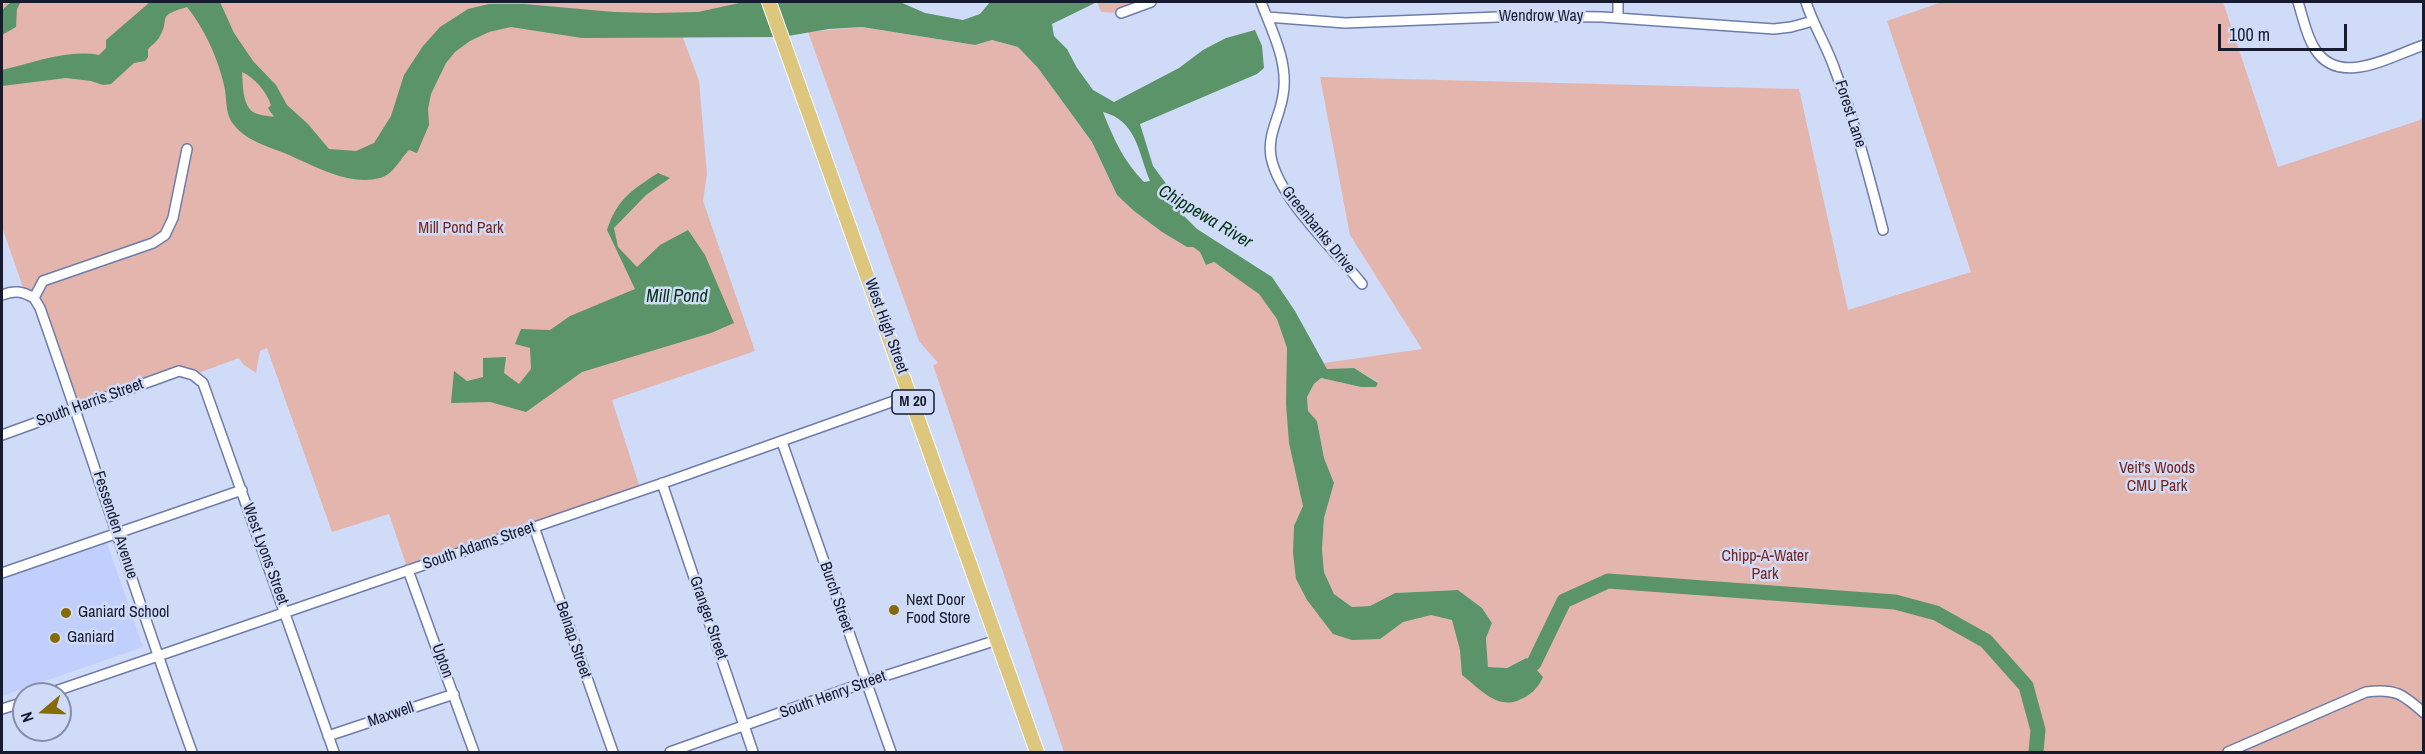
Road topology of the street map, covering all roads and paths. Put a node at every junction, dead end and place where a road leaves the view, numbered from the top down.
1 (769, 2) edge
2 (1151, 2) edge
3 (1261, 2) edge
4 (1618, 2) edge
5 (1806, 2) edge
6 (2298, 2) edge
7 (1121, 13) dead end
8 (1267, 17) junction
9 (1618, 17) junction
10 (1813, 21) junction
11 (2424, 45) edge
12 (187, 149) dead end
13 (1883, 230) dead end
14 (1362, 284) dead end
15 (2, 295) edge
16 (34, 298) junction
17 (179, 371) joint
18 (911, 395) junction
19 (76, 408) junction
20 (2, 435) edge
21 (782, 442) junction
22 (662, 483) junction
23 (242, 490) junction
24 (534, 527) junction
25 (118, 534) junction
26 (408, 570) junction
27 (2, 573) edge
28 (286, 613) junction
29 (997, 640) junction
30 (158, 657) junction
31 (866, 682) junction
32 (72, 686) edge
33 (454, 694) junction
34 (2424, 713) edge
35 (744, 726) junction
36 (328, 736) junction
37 (192, 753) edge
38 (334, 753) edge
39 (474, 753) edge
40 (613, 753) edge
41 (670, 753) edge
42 (753, 753) edge
43 (891, 753) edge
44 (1037, 753) edge
45 (2228, 753) edge

1 - 18 main road, West High Street / M 20
2 - 7 street
3 - 8 street, Greenbanks Drive
4 - 9 street
5 - 10 street, Forest Lane
6 - 11 street
8 - 9 street, Wendrow Way
8 - 14 street, Greenbanks Drive
9 - 10 street, Wendrow Way
10 - 13 street, Forest Lane
12 - 16 street
15 - 16 street
16 - 19 street, Fessenden Avenue
17 - 19 street, South Harris Street
17 - 23 street, West Lyons Street
18 - 21 street, South Adams Street
18 - 29 main road, West High Street / M 20
19 - 20 street, South Harris Street
19 - 25 street, Fessenden Avenue
21 - 22 street, South Adams Street
21 - 31 street, Burch Street
22 - 24 street, South Adams Street
22 - 35 street, Granger Street
23 - 25 street
23 - 28 street, West Lyons Street
24 - 26 street, South Adams Street
24 - 40 street, Belnap Street
25 - 27 street
25 - 30 street, Fessenden Avenue
26 - 28 street, South Adams Street
26 - 33 street, Upton
28 - 30 street, South Adams Street
28 - 36 street, West Lyons Street
29 - 31 street, South Henry Street
29 - 44 main road, West High Street / M 20
30 - 32 street, South Adams Street
30 - 37 street, Fessenden Avenue
31 - 35 street, South Henry Street
31 - 43 street, Burch Street
33 - 36 street, Maxwell
33 - 39 street, Upton
34 - 45 street
35 - 41 street, South Henry Street
35 - 42 street, Granger Street
36 - 38 street, West Lyons Street

